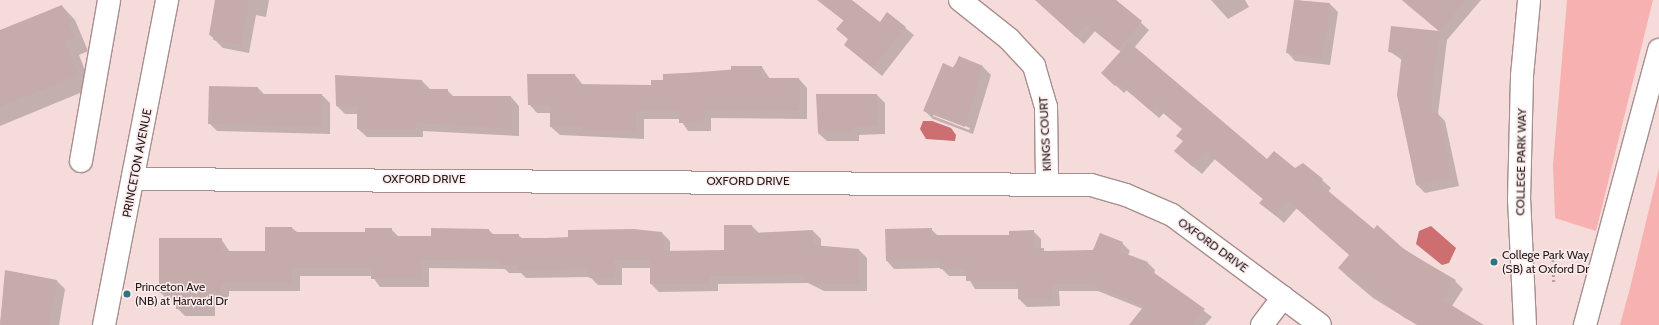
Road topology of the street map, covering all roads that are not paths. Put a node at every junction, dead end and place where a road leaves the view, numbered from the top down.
1 (109, 0) edge
2 (167, 0) edge
3 (960, 0) edge
4 (1529, 0) edge
5 (1659, 50) edge
6 (81, 161) dead end
7 (134, 179) junction
8 (1047, 182) junction
9 (1283, 297) junction
10 (104, 325) edge
11 (1262, 325) edge
12 (1320, 325) edge
13 (1525, 325) edge
14 (1585, 325) edge

1 - 6 street
2 - 7 street, PRINCETON AVENUE
3 - 8 street, KINGS COURT
4 - 13 street, COLLEGE PARK WAY
5 - 14 street
7 - 8 street, OXFORD DRIVE
7 - 10 street, PRINCETON AVENUE
8 - 9 street, OXFORD DRIVE
9 - 11 street
9 - 12 street, OXFORD DRIVE

